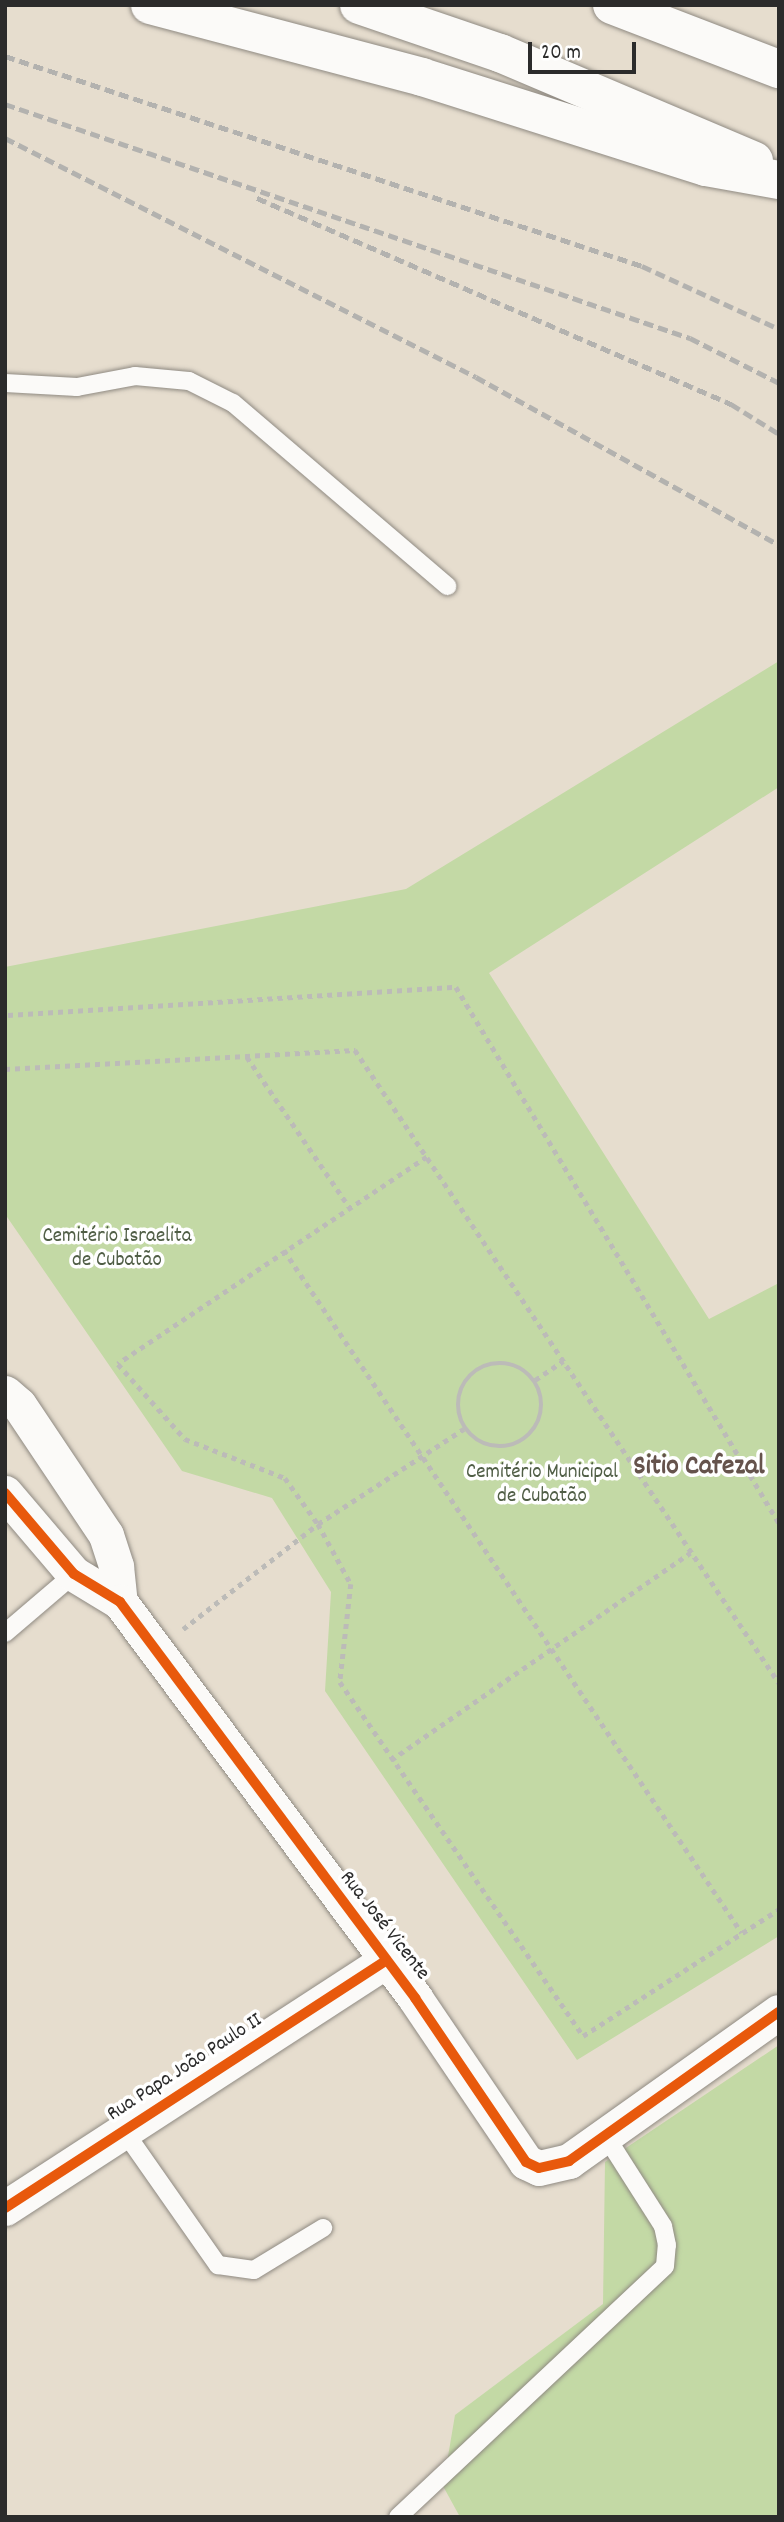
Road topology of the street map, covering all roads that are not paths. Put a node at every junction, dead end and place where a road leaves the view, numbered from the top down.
1 (150, 5) edge
2 (359, 5) edge
3 (612, 5) edge
4 (677, 5) edge
5 (779, 60) edge
6 (779, 69) edge
7 (779, 172) edge
8 (779, 180) edge
9 (5, 383) edge
10 (447, 586) dead end
11 (5, 1393) edge
12 (5, 1493) edge
13 (74, 1574) junction
14 (120, 1602) junction
15 (5, 1633) edge
16 (386, 1961) junction
17 (779, 2012) edge
18 (124, 2131) junction
19 (605, 2135) junction
20 (5, 2208) edge
21 (323, 2228) dead end
22 (398, 2517) edge

1 - 8 highway
2 - 7 highway
3 - 6 highway
4 - 5 highway
9 - 10 lane
11 - 14 street, Rua José Vicente
12 - 13 street, Rua José Vicente
13 - 14 street, Rua José Vicente
13 - 15 lane
14 - 16 street, Rua José Vicente
16 - 18 street, Rua Papa João Paulo II
16 - 19 street, Rua José Vicente
17 - 19 street, Rua José Vicente
18 - 20 street, Rua Papa João Paulo II
18 - 21 lane
19 - 22 lane

